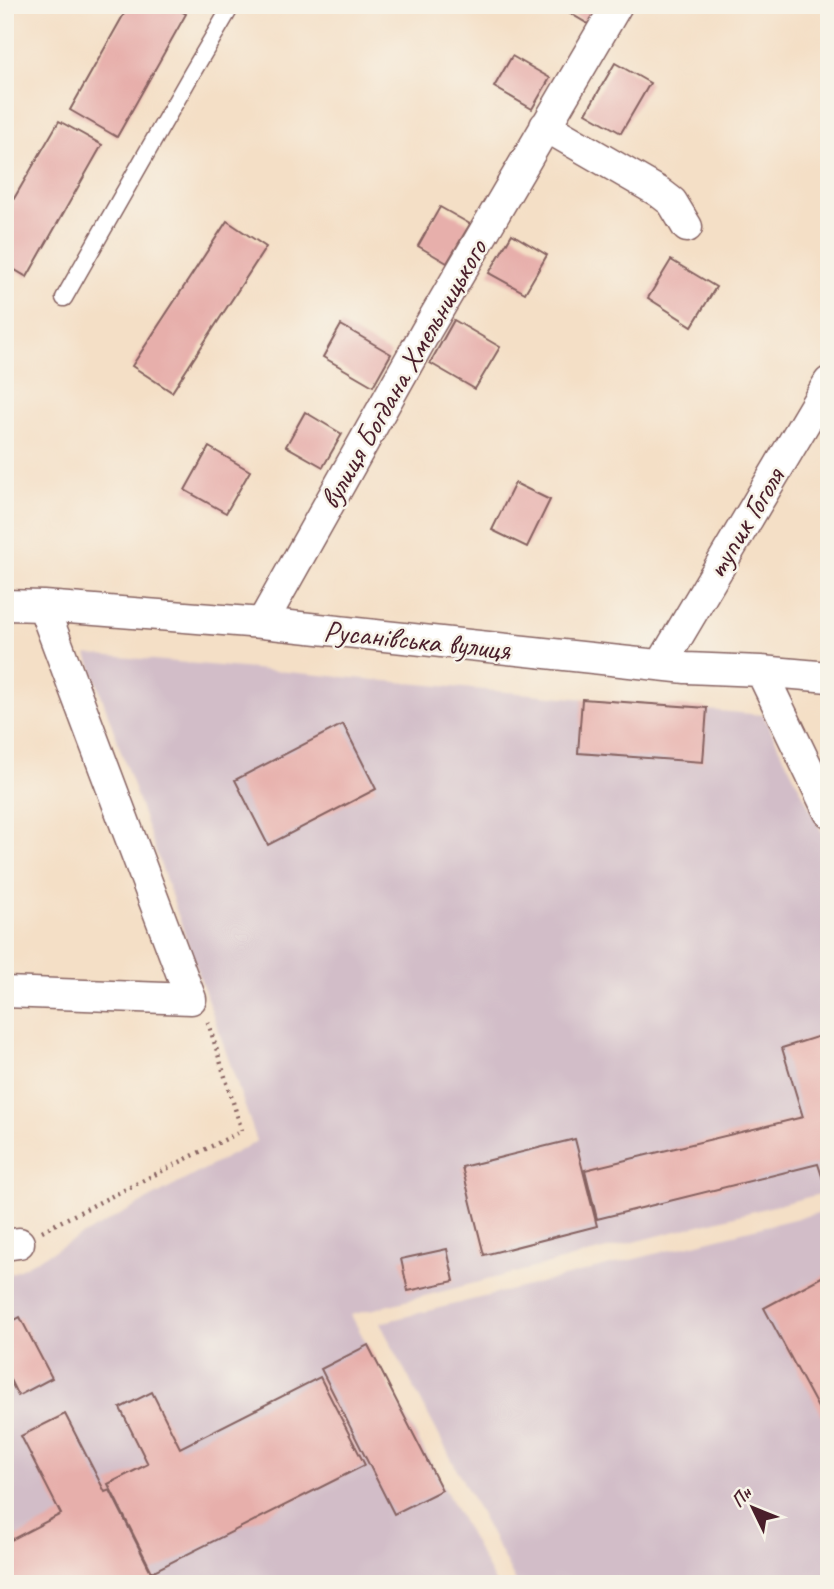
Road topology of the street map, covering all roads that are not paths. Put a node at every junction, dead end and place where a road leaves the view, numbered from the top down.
1 (232, 5) edge
2 (617, 5) edge
3 (545, 126) junction
4 (687, 227) dead end
5 (64, 298) dead end
6 (829, 382) edge
7 (5, 605) edge
8 (43, 606) junction
9 (262, 623) junction
10 (661, 665) junction
11 (761, 671) junction
12 (829, 677) edge
13 (829, 812) edge
14 (5, 992) edge

1 - 5 lane
2 - 3 street, вулиця Богдана Хмельницького
3 - 4 street
3 - 9 street, вулиця Богдана Хмельницького
6 - 10 street, тупик Гоголя
7 - 8 street, Русанівська вулиця
8 - 9 street, Русанівська вулиця
8 - 14 street
9 - 10 street, Русанівська вулиця
10 - 11 street, Русанівська вулиця
11 - 12 street, Русанівська вулиця
11 - 13 street

